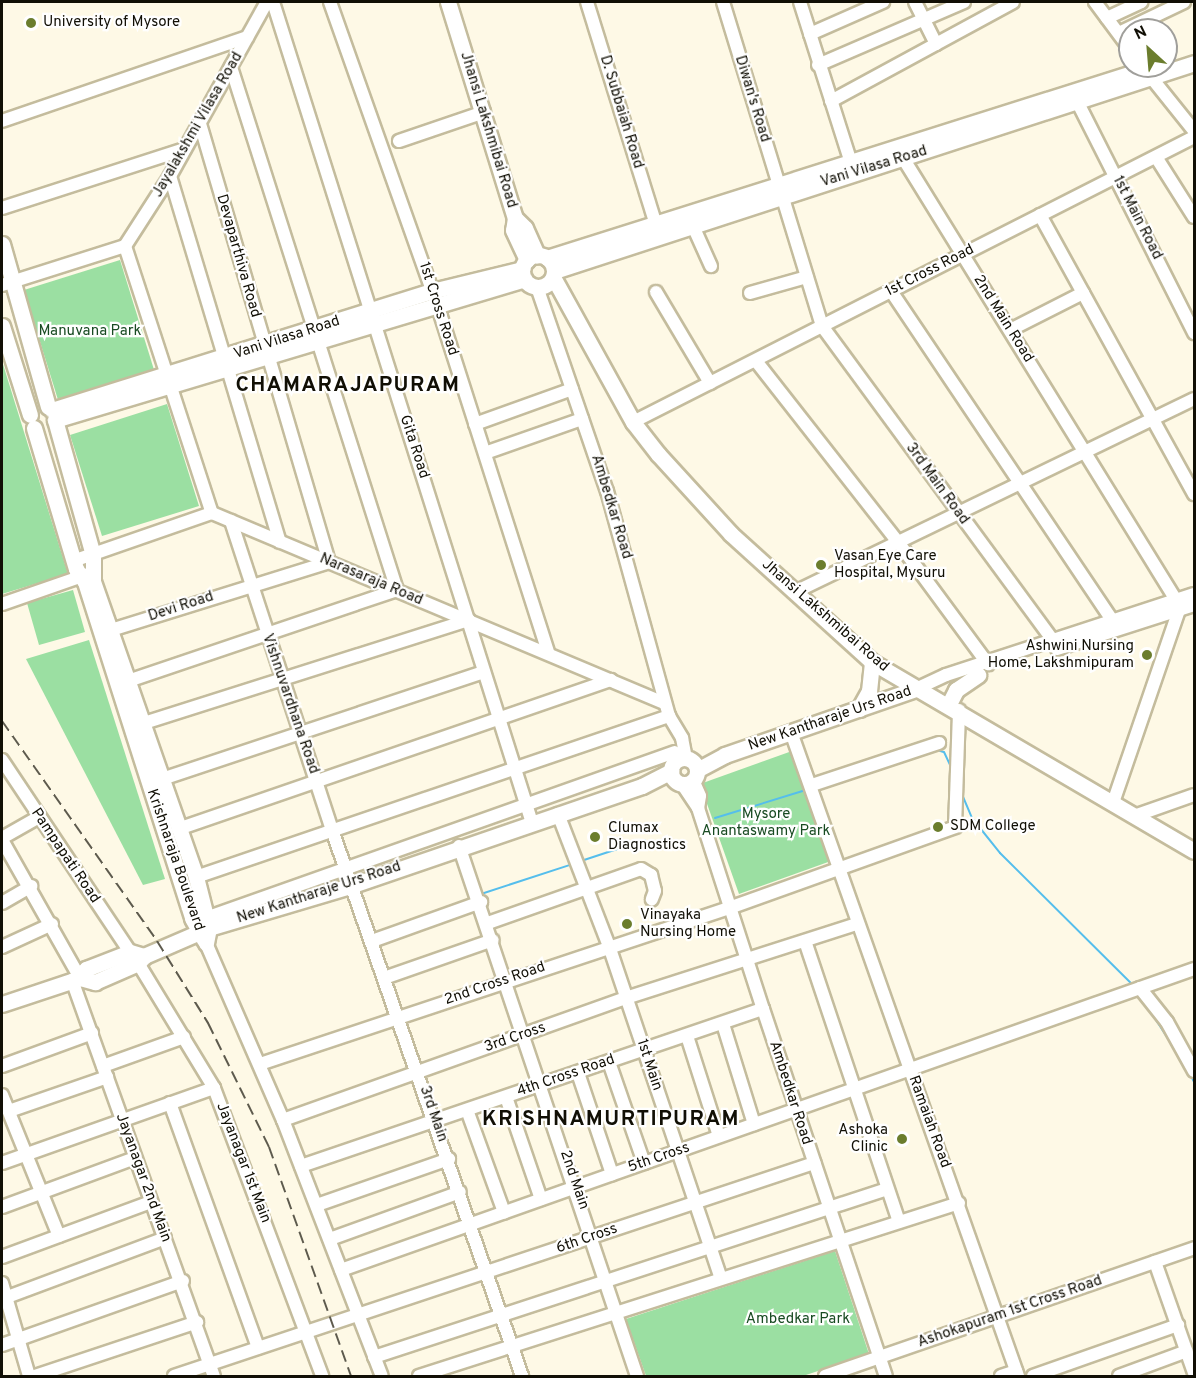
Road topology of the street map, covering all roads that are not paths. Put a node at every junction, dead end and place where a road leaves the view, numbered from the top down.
1 (267, 2) edge
2 (273, 2) edge
3 (330, 2) edge
4 (448, 2) edge
5 (587, 2) edge
6 (723, 2) edge
7 (883, 2) edge
8 (915, 2) edge
9 (964, 2) edge
10 (1013, 2) edge
11 (1097, 2) edge
12 (1140, 2) edge
13 (1181, 2) edge
14 (803, 3) edge
15 (1107, 18) junction
16 (1149, 18) edge
17 (924, 19) junction
18 (1118, 32) edge
19 (810, 34) junction
20 (247, 37) junction
21 (936, 44) junction
22 (1194, 52) edge
23 (1178, 58) edge
24 (1194, 63) edge
25 (818, 65) junction
26 (1178, 65) edge
27 (231, 67) junction
28 (1122, 78) edge
29 (1131, 78) edge
30 (1154, 78) edge
31 (831, 101) junction
32 (1078, 103) junction
33 (484, 112) junction
34 (2, 121) edge
35 (200, 123) junction
36 (1194, 131) edge
37 (1194, 137) edge
38 (399, 141) dead end
39 (185, 149) junction
40 (903, 158) junction
41 (1156, 158) junction
42 (851, 163) junction
43 (170, 176) junction
44 (1116, 176) junction
45 (780, 191) junction
46 (2, 208) edge
47 (1040, 215) junction
48 (1194, 217) edge
49 (655, 222) junction
50 (693, 226) junction
51 (2, 244) edge
52 (125, 246) junction
53 (963, 254) junction
54 (711, 266) dead end
55 (538, 270) junction
56 (807, 277) junction
57 (8, 283) edge
58 (891, 291) junction
59 (656, 292) dead end
60 (1083, 292) junction
61 (750, 293) dead end
62 (435, 297) junction
63 (372, 318) junction
64 (2, 326) edge
65 (822, 326) junction
66 (1010, 330) junction
67 (1194, 333) edge
68 (317, 335) junction
69 (265, 352) junction
70 (756, 361) junction
71 (228, 364) junction
72 (170, 382) junction
73 (710, 383) junction
74 (572, 389) junction
75 (1194, 399) edge
76 (52, 412) junction
77 (582, 418) junction
78 (1154, 418) junction
79 (32, 421) junction
80 (633, 422) junction
81 (475, 424) junction
82 (1084, 449) junction
83 (484, 453) junction
84 (1021, 483) junction
85 (1194, 494) edge
86 (212, 513) junction
87 (958, 513) junction
88 (231, 521) junction
89 (280, 542) junction
90 (898, 542) junction
91 (93, 555) junction
92 (73, 561) junction
93 (329, 562) junction
94 (87, 574) junction
95 (250, 584) junction
96 (397, 590) junction
97 (797, 591) junction
98 (1194, 594) edge
99 (2, 604) edge
100 (1194, 604) edge
101 (1178, 605) junction
102 (469, 620) junction
103 (1113, 621) junction
104 (111, 630) junction
105 (267, 635) junction
106 (1054, 642) junction
107 (549, 654) junction
108 (872, 662) junction
109 (983, 670) junction
110 (484, 672) junction
111 (282, 678) junction
112 (611, 680) junction
113 (128, 681) junction
114 (916, 689) junction
115 (665, 703) junction
116 (954, 707) junction
117 (859, 709) junction
118 (669, 716) junction
119 (498, 720) junction
120 (144, 723) junction
121 (791, 732) junction
122 (300, 735) junction
123 (939, 743) dead end
124 (2, 760) edge
125 (513, 768) junction
126 (683, 768) junction
127 (5, 774) edge
128 (162, 779) junction
129 (810, 781) junction
130 (317, 782) junction
131 (1194, 795) edge
132 (1114, 800) junction
133 (525, 806) junction
134 (558, 814) junction
135 (1137, 815) junction
136 (39, 817) junction
137 (532, 823) junction
138 (178, 829) junction
139 (332, 830) junction
140 (2, 839) edge
141 (459, 846) junction
142 (1194, 851) edge
143 (840, 867) junction
144 (347, 870) junction
145 (196, 877) junction
146 (353, 885) junction
147 (31, 886) junction
148 (588, 891) junction
149 (652, 898) dead end
150 (481, 902) junction
151 (2, 903) edge
152 (732, 907) junction
153 (488, 923) junction
154 (52, 924) junction
155 (857, 924) junction
156 (205, 930) junction
157 (493, 940) junction
158 (372, 941) junction
159 (805, 941) junction
160 (2, 946) edge
161 (609, 946) junction
162 (137, 957) junction
163 (747, 957) junction
164 (1194, 969) edge
165 (384, 978) junction
166 (76, 979) junction
167 (507, 979) junction
168 (1143, 987) junction
169 (626, 998) junction
170 (2, 1004) edge
171 (763, 1010) junction
172 (399, 1016) junction
173 (723, 1024) junction
174 (92, 1034) junction
175 (525, 1035) junction
176 (687, 1036) junction
177 (184, 1037) junction
178 (644, 1049) junction
179 (609, 1062) junction
180 (260, 1064) junction
181 (2, 1066) edge
182 (910, 1069) junction
183 (105, 1071) junction
184 (1194, 1071) edge
185 (418, 1072) junction
186 (578, 1073) junction
187 (542, 1084) junction
188 (214, 1088) junction
189 (853, 1089) junction
190 (2, 1095) edge
191 (506, 1096) junction
192 (170, 1102) junction
193 (796, 1109) junction
194 (467, 1110) junction
195 (9, 1111) junction
196 (121, 1120) junction
197 (283, 1120) junction
198 (435, 1120) junction
199 (754, 1124) junction
200 (719, 1136) junction
201 (677, 1151) junction
202 (26, 1154) junction
203 (135, 1158) junction
204 (449, 1159) junction
205 (2, 1163) edge
206 (644, 1163) junction
207 (814, 1163) junction
208 (301, 1166) junction
209 (612, 1174) junction
210 (576, 1187) junction
211 (887, 1189) junction
212 (42, 1192) junction
213 (460, 1192) junction
214 (541, 1199) junction
215 (151, 1202) junction
216 (959, 1203) junction
217 (695, 1204) junction
218 (317, 1205) junction
219 (828, 1206) junction
220 (2, 1207) edge
221 (504, 1212) junction
222 (899, 1222) junction
223 (471, 1224) junction
224 (59, 1236) junction
225 (593, 1237) junction
226 (165, 1238) junction
227 (330, 1239) junction
228 (840, 1241) junction
229 (710, 1245) junction
230 (1194, 1248) edge
231 (2, 1257) edge
232 (1155, 1262) junction
233 (341, 1270) junction
234 (488, 1273) junction
235 (721, 1278) junction
236 (607, 1279) junction
237 (183, 1281) junction
238 (2, 1283) edge
239 (4, 1298) edge
240 (616, 1311) junction
241 (359, 1313) junction
242 (501, 1314) junction
243 (998, 1317) junction
244 (197, 1322) junction
245 (1178, 1325) junction
246 (305, 1331) junction
247 (19, 1338) junction
248 (2, 1345) edge
249 (512, 1345) junction
250 (258, 1348) junction
251 (1187, 1352) junction
252 (374, 1357) junction
253 (879, 1358) junction
254 (212, 1370) edge
255 (1194, 1373) edge
256 (1017, 1374) edge
257 (29, 1377) edge
258 (35, 1377) edge
259 (174, 1377) edge
260 (322, 1377) edge
261 (382, 1377) edge
262 (419, 1377) edge
263 (522, 1377) edge
264 (637, 1377) edge
265 (825, 1377) edge
266 (886, 1377) edge
267 (1001, 1377) edge
268 (1033, 1377) edge
269 (1119, 1377) edge

1 - 20 street, Jayalakshmi Vilasa Road
2 - 63 street, Gita Road
3 - 62 street, 1st Cross Road
4 - 33 main road, Jhansi Lakshmibai Road
5 - 49 street, D. Subbaiah Road
6 - 45 street, Diwan's Road
7 - 19 street
8 - 17 street
9 - 17 street
10 - 21 street
11 - 15 street
12 - 15 street
13 - 16 street
14 - 19 street
15 - 18 street
17 - 21 street
17 - 25 street
19 - 25 street
20 - 27 street, Jayalakshmi Vilasa Road
20 - 34 street
21 - 31 street
22 - 23 main road
24 - 26 main road, Vani Vilasa Road
25 - 31 street
27 - 35 street, Jayalakshmi Vilasa Road
27 - 68 street
28 - 42 main road, Vani Vilasa Road
29 - 32 main road, Vani Vilasa Road
30 - 36 street
31 - 42 street
32 - 40 main road, Vani Vilasa Road
32 - 44 street, 1st Main Road
33 - 38 street
33 - 55 main road, Jhansi Lakshmibai Road
35 - 39 street, Jayalakshmi Vilasa Road
35 - 69 street, Devaparthiva Road
37 - 41 street, 1st Cross Road
39 - 43 street, Jayalakshmi Vilasa Road
39 - 46 street
40 - 45 main road, Vani Vilasa Road
40 - 53 street, 2nd Main Road
41 - 44 street, 1st Cross Road
41 - 48 street
42 - 45 main road, Vani Vilasa Road
43 - 52 street, Jayalakshmi Vilasa Road
43 - 71 street
44 - 47 street, 1st Cross Road
44 - 67 street, 1st Main Road
45 - 49 main road, Vani Vilasa Road
45 - 50 main road, Vani Vilasa Road
45 - 56 street, Diwan's Road
47 - 53 street, 1st Cross Road
47 - 60 street
49 - 55 main road, Vani Vilasa Road
50 - 54 street
50 - 55 main road, Vani Vilasa Road
51 - 57 main road, Krishnaraja Boulevard
52 - 57 street
52 - 72 street
53 - 58 street, 1st Cross Road
53 - 66 street, 2nd Main Road
55 - 62 main road, Vani Vilasa Road
55 - 74 street, Ambedkar Road
55 - 80 main road, Jhansi Lakshmibai Road
56 - 61 street
56 - 65 street, 3rd Main Road
57 - 76 main road, Krishnaraja Boulevard
58 - 65 street, 1st Cross Road
58 - 84 street
59 - 73 street
60 - 66 street
60 - 78 street
62 - 63 main road, Vani Vilasa Road
62 - 81 street, 1st Cross Road
63 - 68 main road, Vani Vilasa Road
63 - 102 street, Gita Road
64 - 79 main road, Krishnaraja Boulevard
65 - 70 street, 1st Cross Road
65 - 87 street, 3rd Main Road
66 - 82 street, 2nd Main Road
68 - 69 main road, Vani Vilasa Road
68 - 96 street
69 - 71 main road, Vani Vilasa Road
69 - 93 street, Devaparthiva Road
70 - 73 street, 1st Cross Road
70 - 90 street
71 - 72 main road, Vani Vilasa Road
71 - 89 street
72 - 76 main road, Vani Vilasa Road
72 - 86 street
73 - 80 street, 1st Cross Road
74 - 77 street, Ambedkar Road
74 - 81 street
75 - 78 street
76 - 79 main road
76 - 79 main road
76 - 91 main road, Krishnaraja Boulevard
77 - 83 street
77 - 115 street, Ambedkar Road
78 - 82 street
78 - 85 street
79 - 92 main road, Krishnaraja Boulevard
80 - 97 main road, Jhansi Lakshmibai Road
81 - 83 street, 1st Cross Road
82 - 84 street
82 - 101 street, 2nd Main Road
83 - 107 street, 1st Cross Road
84 - 87 street
84 - 103 street
86 - 88 street, Narasaraja Road
86 - 91 street
87 - 90 street
87 - 106 street, 3rd Main Road
88 - 89 street, Narasaraja Road
88 - 95 street, Vishnuvardhana Road
89 - 93 street, Narasaraja Road
90 - 97 street
90 - 109 street
91 - 92 street
91 - 94 main road, Krishnaraja Boulevard
92 - 94 main road, Krishnaraja Boulevard
93 - 95 street, Devi Road
93 - 96 street, Narasaraja Road
94 - 99 street
94 - 104 main road, Krishnaraja Boulevard
94 - 156 main road, Krishnaraja Boulevard
95 - 104 street, Devi Road
95 - 105 street, Vishnuvardhana Road
96 - 102 street, Narasaraja Road
96 - 105 street
97 - 108 main road, Jhansi Lakshmibai Road
98 - 101 street
100 - 101 street
101 - 103 street
101 - 109 street
101 - 132 street
102 - 107 street, Narasaraja Road
102 - 110 street, Gita Road
102 - 111 street
103 - 106 street
104 - 113 main road, Krishnaraja Boulevard
105 - 111 street, Vishnuvardhana Road
105 - 113 street
106 - 109 street
107 - 112 street, Narasaraja Road
108 - 114 main road, Jhansi Lakshmibai Road
108 - 117 main road
109 - 114 street, New Kantharaje Urs Road
109 - 116 main road
110 - 119 street, Gita Road
110 - 122 street
111 - 120 street
111 - 122 street, Vishnuvardhana Road
112 - 115 street, Narasaraja Road
112 - 119 street
113 - 120 main road, Krishnaraja Boulevard
114 - 116 main road, Jhansi Lakshmibai Road
114 - 117 main road, New Kantharaje Urs Road
115 - 118 street, Ambedkar Road
116 - 132 main road, Jhansi Lakshmibai Road
116 - 143 street, 2nd Cross Road
117 - 121 main road, New Kantharaje Urs Road
118 - 125 street
118 - 126 street, Ambedkar Road
119 - 125 street, Gita Road
119 - 130 street
120 - 128 main road, Krishnaraja Boulevard
121 - 126 main road, New Kantharaje Urs Road
121 - 129 street, Ramaiah Road
122 - 128 street
122 - 130 street, Vishnuvardhana Road
123 - 129 street
124 - 127 street, Pampapati Road
125 - 133 street, Gita Road
125 - 139 street
126 - 133 street
126 - 134 main road, New Kantharaje Urs Road
126 - 152 street, Ambedkar Road
127 - 136 street, Pampapati Road
128 - 138 main road, Krishnaraja Boulevard
129 - 143 street, Ramaiah Road
130 - 138 street
130 - 139 street, Vishnuvardhana Road
131 - 135 street
132 - 135 main road, Jhansi Lakshmibai Road
133 - 137 street, Gita Road
133 - 144 street
134 - 137 main road, New Kantharaje Urs Road
134 - 148 street, 1st Main
135 - 142 main road, Jhansi Lakshmibai Road
136 - 140 street
136 - 162 street, Pampapati Road
137 - 141 main road, New Kantharaje Urs Road
138 - 145 main road, Krishnaraja Boulevard
139 - 144 street, Vishnuvardhana Road
139 - 145 street
140 - 147 street, Jayanagar 2nd Main
141 - 146 main road, New Kantharaje Urs Road
141 - 150 street, 2nd Main
143 - 152 street, 2nd Cross Road
143 - 155 street, Ramaiah Road
144 - 146 street, Vishnuvardhana Road
144 - 156 street
145 - 156 main road, Krishnaraja Boulevard
146 - 156 main road, New Kantharaje Urs Road
146 - 158 street, 3rd Main
147 - 151 street
147 - 154 street, Jayanagar 2nd Main
148 - 149 street
148 - 153 street
148 - 161 street, 1st Main
150 - 153 street, 2nd Main
150 - 158 street
152 - 161 street, 2nd Cross Road
152 - 163 street, Ambedkar Road
153 - 157 street, 2nd Main
154 - 160 street
154 - 166 street, Jayanagar 2nd Main
155 - 159 street, 3rd Cross
155 - 182 street, Ramaiah Road
156 - 162 main road, New Kantharaje Urs Road
156 - 180 street
157 - 165 street
157 - 167 street, 2nd Main
158 - 165 street, 3rd Main
159 - 163 street, 3rd Cross
159 - 189 street
161 - 167 street, 2nd Cross Road
161 - 169 street, 1st Main
162 - 166 main road, New Kantharaje Urs Road
162 - 177 street, Jayanagar 1st Main
163 - 169 street, 3rd Cross
163 - 171 street, Ambedkar Road
164 - 168 street, 5th Cross
165 - 172 street, 3rd Main
166 - 170 main road
166 - 174 street, Jayanagar 2nd Main
167 - 172 street, 2nd Cross Road
167 - 175 street, 2nd Main
168 - 182 street, 5th Cross
168 - 184 street
169 - 175 street, 3rd Cross
169 - 178 street, 1st Main
171 - 173 street, 4th Cross Road
171 - 193 street, Ambedkar Road
172 - 180 street, 2nd Cross Road
172 - 185 street, 3rd Main
173 - 176 street, 4th Cross Road
173 - 199 street
174 - 181 street
174 - 183 street, Jayanagar 2nd Main
175 - 185 street, 3rd Cross
175 - 187 street, 2nd Main
176 - 178 street, 4th Cross Road
176 - 200 street
177 - 183 street
177 - 188 street, Jayanagar 1st Main
178 - 179 street, 4th Cross Road
178 - 201 street, 1st Main
179 - 186 street, 4th Cross Road
179 - 206 street
180 - 197 street
182 - 189 street, 5th Cross
182 - 216 street, Ramaiah Road
183 - 195 street
183 - 196 street, Jayanagar 2nd Main
185 - 197 street, 3rd Cross
185 - 198 street, 3rd Main
186 - 187 street, 4th Cross Road
186 - 209 street
187 - 191 street, 4th Cross Road
187 - 210 street, 2nd Main
188 - 192 street
188 - 246 street, Jayanagar 1st Main
189 - 193 street, 5th Cross
189 - 211 street
190 - 195 street
191 - 194 street, 4th Cross Road
191 - 214 street
192 - 196 street
192 - 250 street
193 - 199 street, 5th Cross
193 - 207 street, Ambedkar Road
194 - 198 street, 4th Cross Road
194 - 221 street
195 - 202 street
196 - 202 street
196 - 203 street, Jayanagar 2nd Main
197 - 208 street
198 - 204 street, 3rd Main
198 - 208 street, 4th Cross Road
199 - 200 street, 5th Cross
200 - 201 street, 5th Cross
201 - 206 street, 5th Cross
201 - 217 street, 1st Main
202 - 205 street
202 - 212 street
203 - 212 street
203 - 215 street, Jayanagar 2nd Main
204 - 213 street, 3rd Main
204 - 218 street
206 - 209 street, 5th Cross
207 - 217 street, 6th Cross
207 - 219 street, Ambedkar Road
208 - 218 street
209 - 210 street, 5th Cross
210 - 214 street, 5th Cross
210 - 225 street, 2nd Main
211 - 219 street
211 - 222 street
212 - 220 street
212 - 224 street
213 - 223 street, 3rd Main
213 - 227 street
214 - 221 street, 5th Cross
215 - 224 street
215 - 226 street, Jayanagar 2nd Main
216 - 222 street
216 - 243 street, Ramaiah Road
217 - 225 street, 6th Cross
217 - 229 street, 1st Main
218 - 227 street
219 - 228 street, Ambedkar Road
219 - 229 street
221 - 223 street, 5th Cross
222 - 228 street
223 - 233 street, 5th Cross
223 - 234 street, 3rd Main
224 - 231 street
225 - 234 street, 6th Cross
225 - 236 street, 2nd Main
226 - 237 street, Jayanagar 2nd Main
226 - 239 street
227 - 233 street
228 - 235 street
228 - 253 street, Ambedkar Road
229 - 235 street, 1st Main
229 - 236 street
230 - 232 street, Ashokapuram 1st Cross Road
232 - 243 street, Ashokapuram 1st Cross Road
232 - 245 street
233 - 241 street
234 - 241 street, 6th Cross
234 - 242 street, 3rd Main
235 - 240 street
236 - 240 street, 2nd Main
236 - 242 street
237 - 244 street, Jayanagar 2nd Main
237 - 247 street
238 - 239 street
239 - 247 street
240 - 249 street
240 - 264 street
241 - 246 street, 6th Cross
241 - 252 street
242 - 249 street, 3rd Main
242 - 252 street
243 - 253 street, Ashokapuram 1st Cross Road
243 - 256 street, Ramaiah Road
244 - 254 street, Jayanagar 2nd Main
244 - 258 street
245 - 251 street
245 - 268 street
246 - 250 street, 6th Cross
246 - 260 street, Jayanagar 1st Main
247 - 248 street
247 - 257 street
249 - 262 street
249 - 263 street, 3rd Main
250 - 254 street, 6th Cross
251 - 255 street
251 - 269 street
252 - 261 street
253 - 265 street, Ashokapuram 1st Cross Road
253 - 266 street, Ambedkar Road
254 - 259 street, 6th Cross
256 - 267 street

